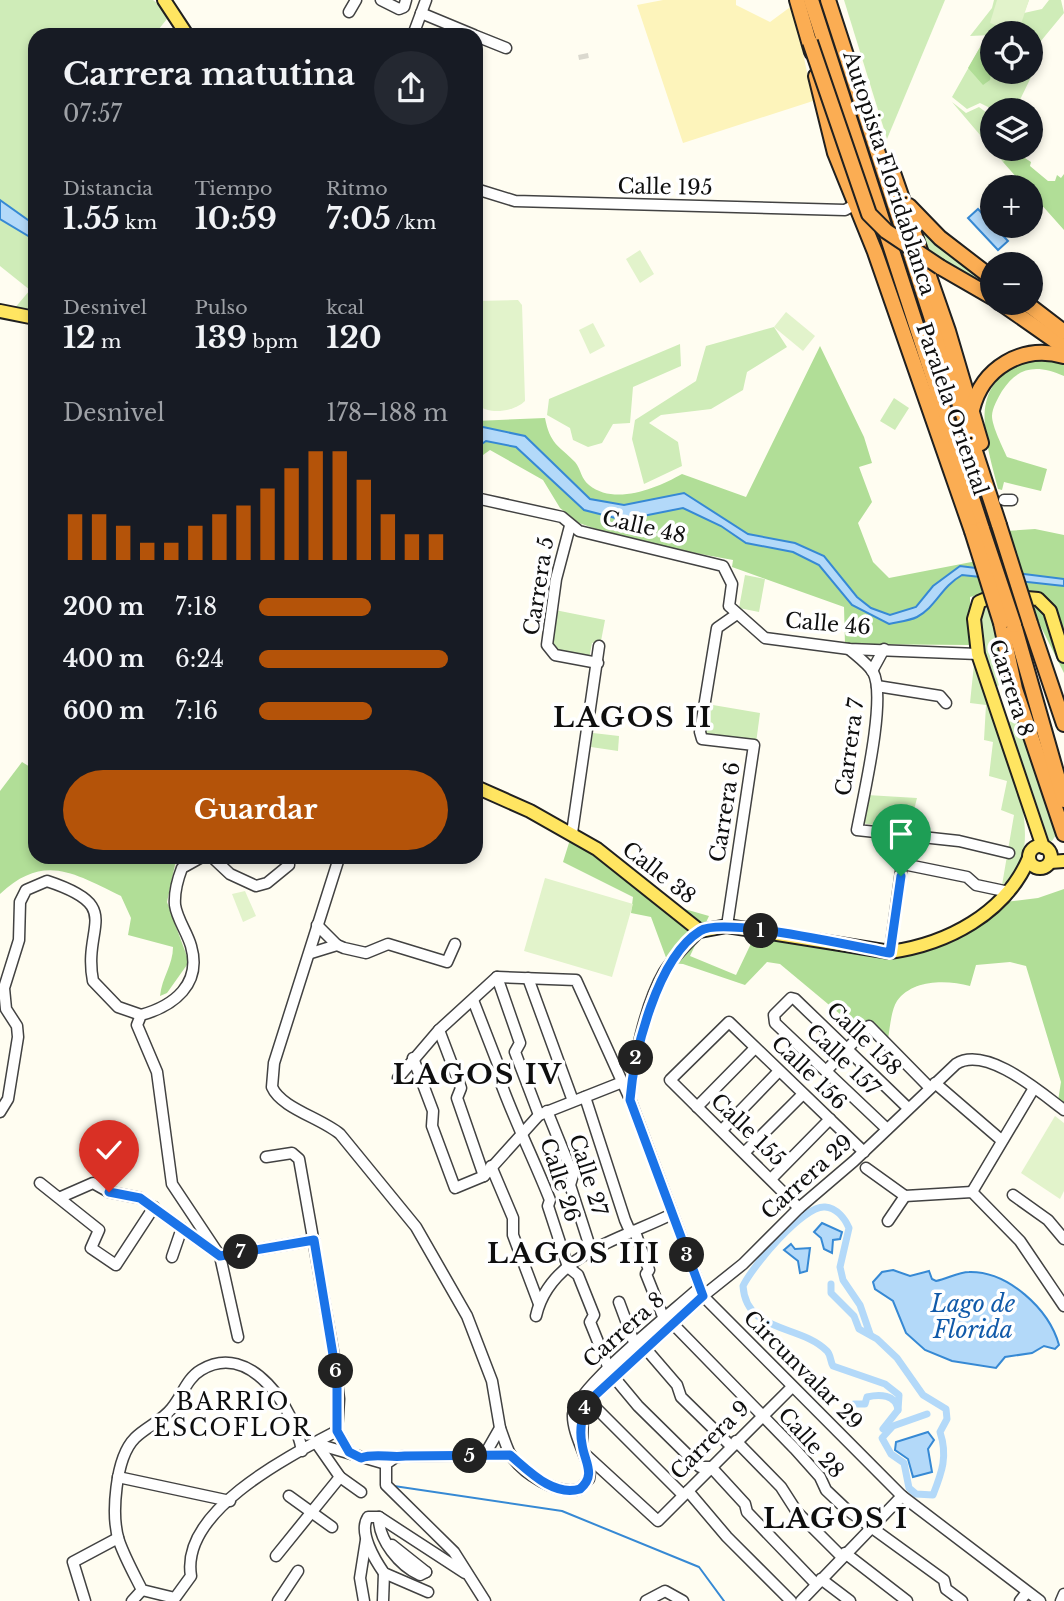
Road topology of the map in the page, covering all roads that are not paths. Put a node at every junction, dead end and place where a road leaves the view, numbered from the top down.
1 (164, 0) edge
2 (356, 0) edge
3 (381, 0) edge
4 (406, 0) edge
5 (426, 0) edge
6 (797, 0) edge
7 (811, 0) edge
8 (828, 0) edge
9 (837, 0) edge
10 (349, 12) dead end
11 (421, 13) junction
12 (182, 28) edge
13 (415, 28) edge
14 (446, 28) edge
15 (483, 40) edge
16 (810, 43) junction
17 (506, 48) dead end
18 (483, 191) edge
19 (900, 193) junction
20 (854, 205) junction
21 (980, 269) edge
22 (980, 291) edge
23 (0, 311) edge
24 (1017, 315) edge
25 (1043, 315) edge
26 (28, 317) edge
27 (1062, 328) edge
28 (1064, 347) edge
29 (1064, 356) edge
30 (972, 410) junction
31 (946, 452) junction
32 (972, 498) junction
33 (483, 500) edge
34 (1003, 501) junction
35 (570, 526) junction
36 (977, 530) junction
37 (737, 614) junction
38 (1008, 624) junction
39 (599, 646) dead end
40 (849, 649) junction
41 (884, 649) junction
42 (973, 650) junction
43 (1064, 656) edge
44 (598, 663) junction
45 (872, 671) junction
46 (877, 686) junction
47 (946, 704) dead end
48 (1064, 724) edge
49 (483, 790) edge
50 (1064, 800) edge
51 (1033, 825) junction
52 (1063, 830) edge
53 (572, 833) junction
54 (906, 835) junction
55 (1009, 853) dead end
56 (1029, 856) junction
57 (1045, 857) junction
58 (1064, 861) edge
59 (189, 864) edge
60 (220, 864) edge
61 (289, 864) edge
62 (337, 864) edge
63 (903, 864) junction
64 (1013, 887) junction
65 (317, 925) junction
66 (727, 926) junction
67 (700, 931) junction
68 (455, 944) dead end
69 (337, 945) junction
70 (310, 953) junction
71 (890, 953) junction
72 (497, 976) junction
73 (528, 978) junction
74 (473, 1000) junction
75 (773, 1018) joint
76 (139, 1020) junction
77 (439, 1030) junction
78 (755, 1048) junction
79 (846, 1048) junction
80 (413, 1058) junction
81 (779, 1071) junction
82 (826, 1071) junction
83 (398, 1078) dead end
84 (670, 1080) joint
85 (620, 1083) junction
86 (933, 1086) junction
87 (1034, 1088) junction
88 (803, 1094) junction
89 (585, 1097) junction
90 (630, 1100) junction
91 (573, 1101) junction
92 (697, 1107) junction
93 (908, 1108) junction
94 (1064, 1110) edge
95 (0, 1112) edge
96 (543, 1113) junction
97 (830, 1119) junction
98 (887, 1129) junction
99 (722, 1130) junction
100 (524, 1133) junction
101 (1000, 1139) junction
102 (744, 1152) junction
103 (864, 1152) junction
104 (266, 1157) dead end
105 (491, 1166) junction
106 (866, 1168) dead end
107 (484, 1176) junction
108 (771, 1179) junction
109 (40, 1182) dead end
110 (972, 1192) junction
111 (1013, 1195) dead end
112 (905, 1196) junction
113 (61, 1197) junction
114 (154, 1207) junction
115 (799, 1208) junction
116 (672, 1214) junction
117 (888, 1221) dead end
118 (182, 1228) junction
119 (635, 1232) junction
120 (1064, 1239) edge
121 (314, 1240) junction
122 (591, 1250) junction
123 (220, 1256) junction
124 (172, 1257) dead end
125 (568, 1267) junction
126 (701, 1292) junction
127 (619, 1302) dead end
128 (539, 1304) junction
129 (1064, 1306) edge
130 (536, 1316) dead end
131 (668, 1322) junction
132 (238, 1337) dead end
133 (640, 1347) junction
134 (611, 1373) junction
135 (792, 1387) junction
136 (589, 1401) junction
137 (761, 1416) junction
138 (500, 1428) junction
139 (337, 1431) junction
140 (582, 1443) junction
141 (317, 1444) junction
142 (733, 1444) junction
143 (302, 1451) junction
144 (349, 1452) junction
145 (510, 1455) junction
146 (586, 1455) junction
147 (484, 1456) junction
148 (389, 1462) junction
149 (711, 1467) junction
150 (118, 1477) junction
151 (340, 1477) junction
152 (361, 1492) dead end
153 (685, 1493) junction
154 (289, 1496) dead end
155 (902, 1496) junction
156 (230, 1501) junction
157 (311, 1512) junction
158 (379, 1517) junction
159 (430, 1525) junction
160 (332, 1527) dead end
161 (872, 1527) junction
162 (366, 1536) junction
163 (118, 1538) junction
164 (389, 1546) dead end
165 (843, 1554) junction
166 (438, 1555) junction
167 (276, 1556) dead end
168 (364, 1568) junction
169 (298, 1571) dead end
170 (383, 1571) junction
171 (470, 1576) junction
172 (819, 1582) junction
173 (142, 1590) junction
174 (428, 1592) dead end
175 (1027, 1592) junction
176 (1064, 1594) edge
177 (85, 1601) edge
178 (132, 1601) edge
179 (278, 1601) edge
180 (364, 1601) edge
181 (383, 1601) edge
182 (485, 1601) edge
183 (646, 1601) edge
184 (683, 1601) edge
185 (790, 1601) edge
186 (801, 1601) edge
187 (850, 1601) edge
188 (908, 1601) edge
189 (962, 1601) edge
190 (1020, 1601) edge
191 (1040, 1601) edge
192 (1060, 1601) edge

1 - 12 main road
2 - 10 street
3 - 4 street
5 - 11 street
6 - 16 highway, Paralela Oriental
7 - 32 highway, Autopista Floridablanca
8 - 34 highway, Autopista Floridablanca
9 - 19 highway
11 - 13 street
11 - 14 street
15 - 17 street
16 - 20 highway, Paralela Oriental
16 - 22 highway, bridge
18 - 20 street, Calle 195
19 - 21 highway
19 - 30 highway
20 - 31 highway, Paralela Oriental
23 - 26 main road
24 - 28 highway
25 - 27 highway
29 - 30 highway
30 - 34 highway
31 - 32 highway
31 - 36 highway, Paralela Oriental
32 - 36 highway, Autopista Floridablanca
33 - 35 street, Calle 48
34 - 48 highway, Autopista Floridablanca, bridge
35 - 37 street, Calle 48
35 - 44 street, Carrera 5
36 - 38 highway, Autopista Floridablanca, bridge
37 - 40 street, Calle 46
37 - 66 street, Carrera 6
38 - 50 highway, Autopista Floridablanca
38 - 52 highway
39 - 44 street
40 - 41 street, Calle 46
40 - 45 street, Carrera 7
41 - 42 street, Calle 46
41 - 45 street, Carrera 7
42 - 43 main road, Carrera 8
42 - 51 main road, Carrera 8
44 - 53 street
45 - 46 street, Carrera 7
46 - 47 street
46 - 54 street, Carrera 7
49 - 53 main road, Calle 38
51 - 56 main road, Carrera 8
51 - 57 main road, Carrera 8
52 - 57 main road
53 - 67 main road, Calle 38
54 - 55 street
54 - 63 street
56 - 57 main road
56 - 64 main road, Calle 38
57 - 58 main road
57 - 64 main road, Calle 38
59 - 76 street
60 - 61 street
62 - 65 street
63 - 64 street
63 - 71 street
64 - 71 main road, Calle 38
65 - 69 street
65 - 70 street
66 - 67 main road, Calle 38
66 - 71 main road, Calle 38
67 - 90 street
68 - 69 street
69 - 70 street
70 - 138 street, Carrera 8
72 - 73 street
72 - 74 street
72 - 96 street, Calle 27
73 - 85 street, Circunvalar 29
73 - 91 street
74 - 77 street
74 - 100 street, Calle 26
75 - 79 street, Calle 158
75 - 82 street, Calle 157
76 - 95 street
76 - 123 street
77 - 80 street
77 - 107 street
78 - 81 street, Calle 156
78 - 84 street, Calle 156
78 - 92 street
79 - 82 street
79 - 86 street
79 - 93 street, Calle 158
80 - 83 street
80 - 107 street
81 - 88 street, Calle 156
81 - 99 street
82 - 98 street, Calle 157
84 - 92 street, Calle 155
85 - 89 street
85 - 90 street, Circunvalar 29
86 - 87 street, Carrera 29
86 - 93 street, Carrera 29
86 - 101 street
87 - 94 street, Carrera 29
87 - 101 street
88 - 97 street, Calle 156
88 - 102 street
89 - 91 street
89 - 119 street, Calle 28
90 - 116 street, Circunvalar 29
91 - 96 street
92 - 99 street, Calle 155
93 - 98 street, Carrera 29
96 - 100 street
96 - 122 street, Calle 27
97 - 103 street, Calle 156
97 - 108 street
98 - 103 street, Carrera 29
99 - 102 street, Calle 155
100 - 105 street
100 - 125 street, Calle 26
101 - 110 street
102 - 108 street, Calle 155
103 - 115 street, Carrera 29
104 - 121 street
105 - 107 street
105 - 128 street
106 - 112 street
108 - 115 street, Calle 155
109 - 113 street
110 - 112 street
110 - 129 street
111 - 120 street
112 - 117 street
113 - 114 street
113 - 114 street
114 - 118 street
115 - 126 street, Carrera 29
116 - 119 street
116 - 126 street, Circunvalar 29
118 - 123 street
118 - 124 street
119 - 122 street
119 - 131 street, Calle 28
121 - 123 street
121 - 139 street
122 - 125 street
123 - 132 street
125 - 128 street
125 - 134 street, Calle 26
126 - 131 street, Carrera 8
126 - 135 street, Circunvalar 29
127 - 133 street
128 - 130 street
131 - 133 street, Carrera 8
131 - 137 street, Calle 28
133 - 134 street, Carrera 8
133 - 142 street
134 - 136 street, Carrera 8
134 - 140 street, Carrera 8
134 - 149 street, Calle 26
135 - 137 street, Carrera 9
135 - 155 street, Circunvalar 29
136 - 140 street, Carrera 8
136 - 153 street
137 - 142 street, Carrera 9
137 - 161 street, Calle 28
138 - 145 street, Carrera 8
138 - 147 street
139 - 141 street
139 - 144 street
140 - 146 street, Carrera 8
141 - 143 street
141 - 144 street
141 - 151 street
142 - 149 street, Carrera 9
142 - 165 street
143 - 150 street
143 - 156 street
144 - 148 street
145 - 146 street, Carrera 8
145 - 147 street
146 - 153 street, Carrera 9
147 - 148 street
148 - 159 street
149 - 153 street, Carrera 9
149 - 172 street, Calle 26
150 - 156 street
150 - 163 street
151 - 152 street
151 - 157 street
153 - 185 street
154 - 157 street
155 - 161 street
155 - 175 street, Circunvalar 29
156 - 173 street
157 - 160 street
157 - 167 street
158 - 162 street
158 - 164 street
158 - 166 street
159 - 166 street
159 - 171 street
161 - 165 street
161 - 189 street, Calle 28
162 - 168 street
162 - 170 street
163 - 173 street
163 - 177 street
165 - 172 street
165 - 188 street
166 - 171 street
168 - 170 street
168 - 180 street
169 - 179 street
170 - 174 street
170 - 181 street
171 - 182 street
172 - 186 street
172 - 187 street, Calle 26
173 - 178 street
175 - 190 street
175 - 191 street, Circunvalar 29
176 - 192 street
183 - 184 street

